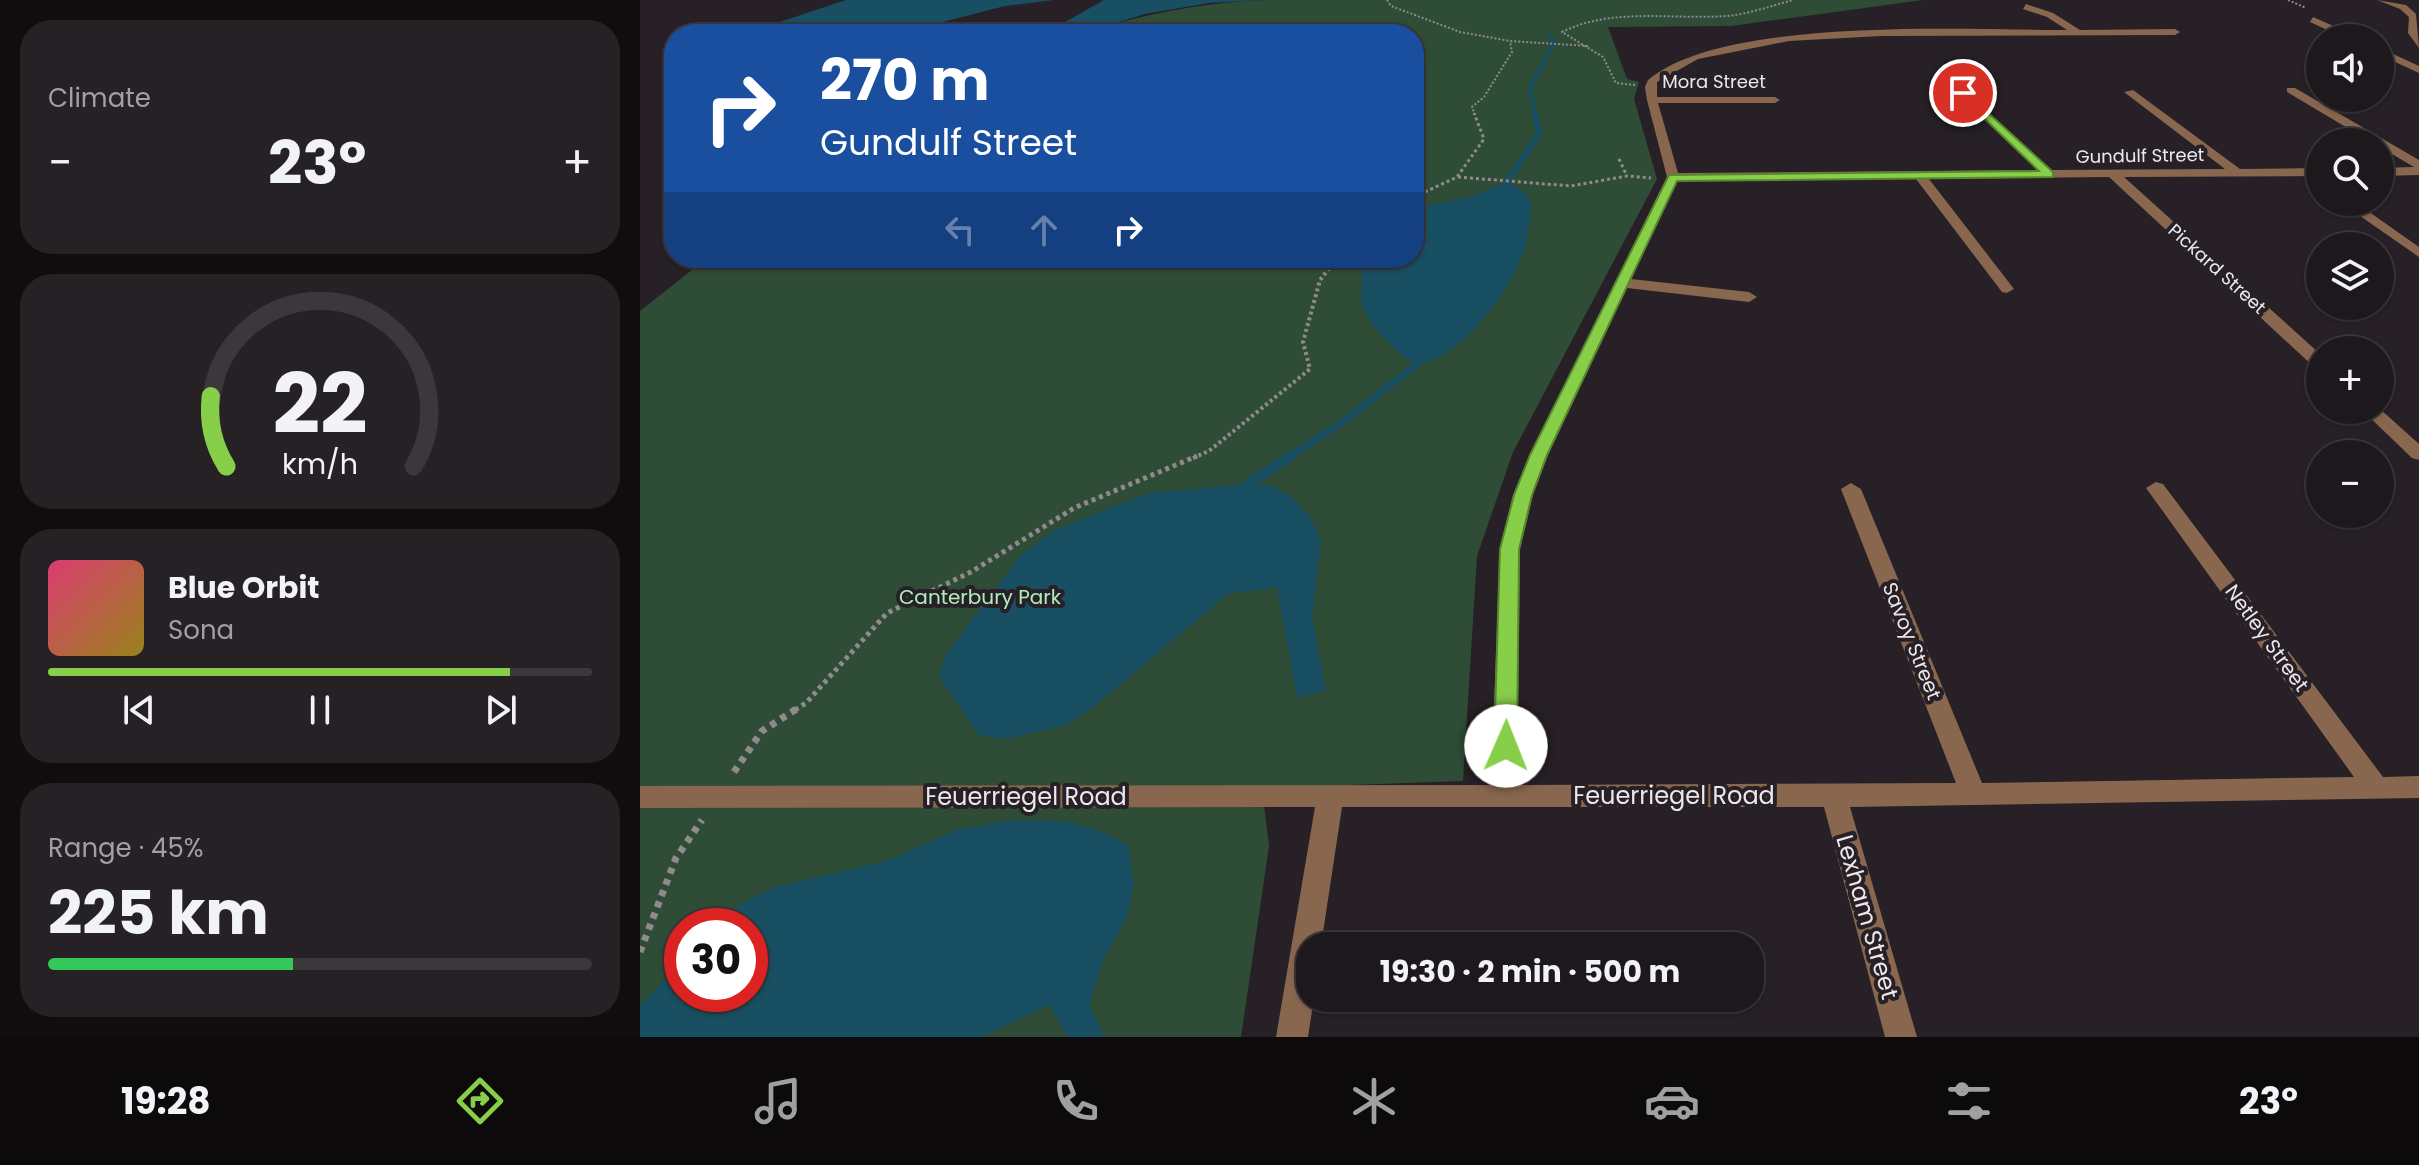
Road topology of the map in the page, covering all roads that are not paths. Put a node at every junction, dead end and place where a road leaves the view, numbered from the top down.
1 (2381, 0) edge
2 (2026, 7) dead end
3 (2313, 20) dead end
4 (2322, 24) edge
5 (2077, 31) junction
6 (2175, 32) dead end
7 (2419, 45) edge
8 (2394, 58) edge
9 (2419, 70) edge
10 (2291, 90) dead end
11 (2129, 92) dead end
12 (1963, 93) dead end
13 (1651, 94) junction
14 (1775, 100) dead end
15 (2419, 165) edge
16 (2419, 171) edge
17 (2394, 172) edge
18 (2238, 173) junction
19 (2304, 173) edge
20 (2049, 175) junction
21 (2114, 175) junction
22 (1673, 177) junction
23 (1921, 177) junction
24 (2366, 216) edge
25 (2419, 253) edge
26 (1624, 283) junction
27 (2007, 289) dead end
28 (1749, 297) dead end
29 (2306, 350) edge
30 (2386, 424) edge
31 (2419, 454) edge
32 (2156, 488) dead end
33 (1851, 489) dead end
34 (2419, 787) edge
35 (2377, 788) junction
36 (1973, 792) junction
37 (1504, 796) junction
38 (1834, 796) junction
39 (640, 797) edge
40 (1330, 797) junction
41 (1292, 1037) edge
42 (1901, 1037) edge

1 - 7 street
2 - 5 street
3 - 4 street
5 - 6 street
5 - 13 street
8 - 9 street
10 - 15 street
11 - 18 street
12 - 20 street
13 - 14 street, Mora Street
13 - 22 street
16 - 17 street
18 - 19 street, Gundulf Street
18 - 21 street, Gundulf Street
20 - 21 street, Gundulf Street
20 - 23 street, Gundulf Street
21 - 29 street, Pickard Street
22 - 23 street, Gundulf Street
22 - 26 street
23 - 27 street
24 - 25 street
26 - 28 street
26 - 37 street
30 - 31 street
32 - 35 street, Netley Street
33 - 36 street, Savoy Street
34 - 35 street, Feuerriegel Road
35 - 36 street, Feuerriegel Road
36 - 38 street, Feuerriegel Road
37 - 38 street, Feuerriegel Road
37 - 40 street, Feuerriegel Road
38 - 42 street, Lexham Street
39 - 40 street, Feuerriegel Road
40 - 41 street

